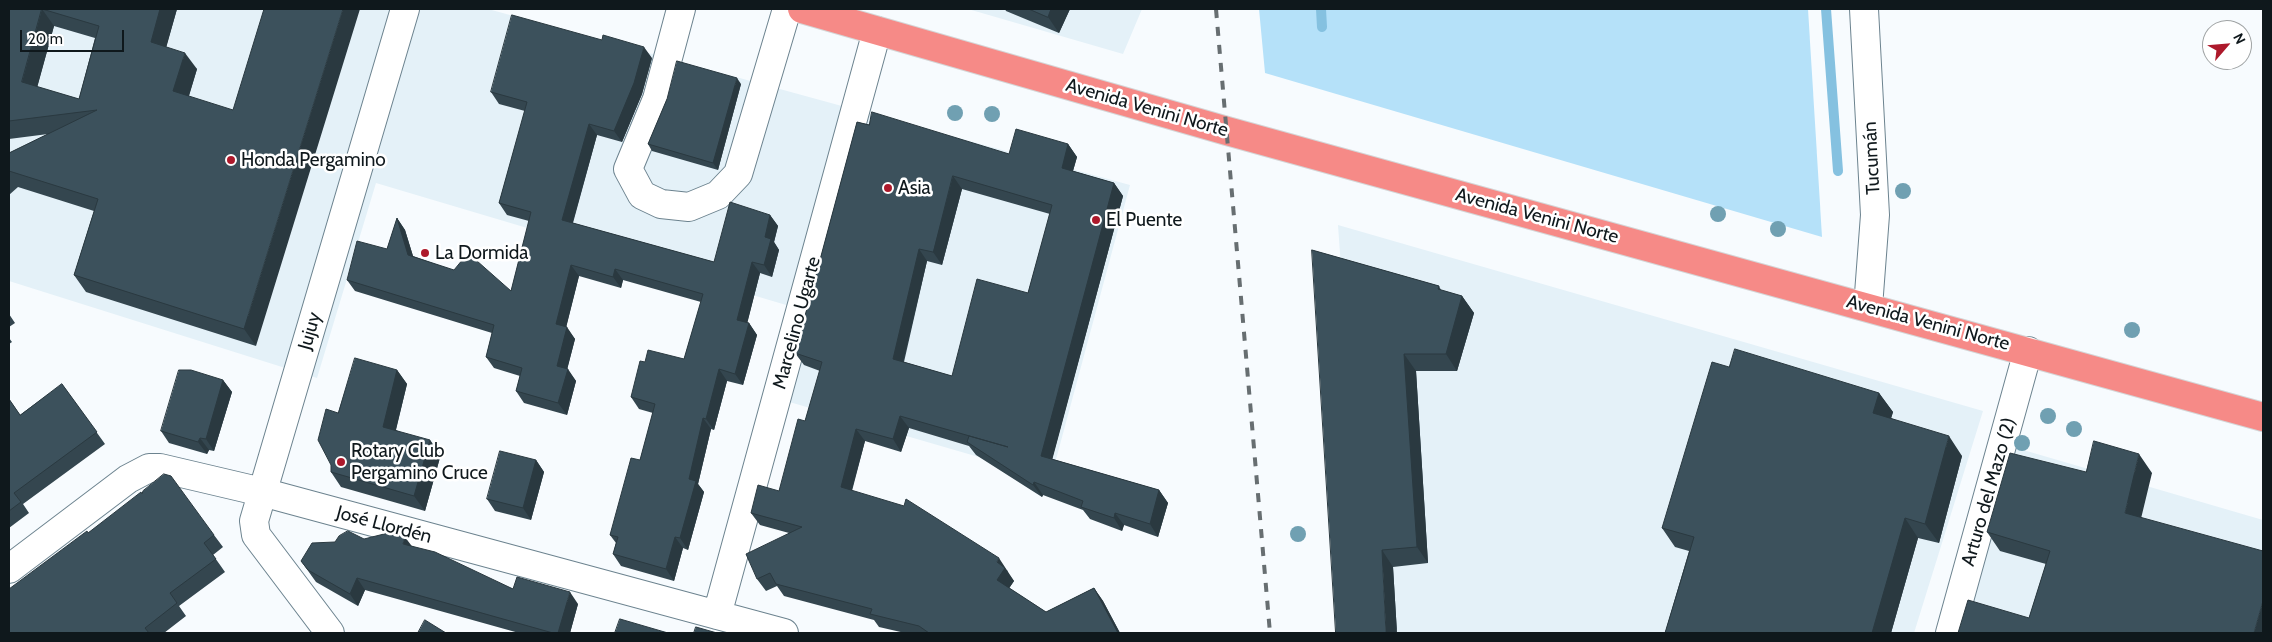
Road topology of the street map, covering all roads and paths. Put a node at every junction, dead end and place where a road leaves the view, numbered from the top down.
1 (405, 9) edge
2 (681, 9) edge
3 (1864, 9) edge
4 (801, 10) edge
5 (877, 31) junction
6 (1868, 307) junction
7 (2028, 351) junction
8 (2263, 417) edge
9 (262, 492) junction
10 (9, 569) edge
11 (717, 615) junction
12 (330, 633) edge
13 (784, 633) edge
14 (1950, 633) edge

1 - 9 street, Jujuy
2 - 4 street
3 - 6 street, Tucumán
4 - 5 highway, Avenida Venini Norte
5 - 6 highway, Avenida Venini Norte
5 - 11 street, Marcelino Ugarte
6 - 7 highway, Avenida Venini Norte
7 - 8 highway, Avenida Venini Norte
7 - 14 street, Arturo del Mazo (2)
9 - 10 street, José Llordén
9 - 11 street, José Llordén
9 - 12 street, Jujuy
11 - 13 street, José Llordén

